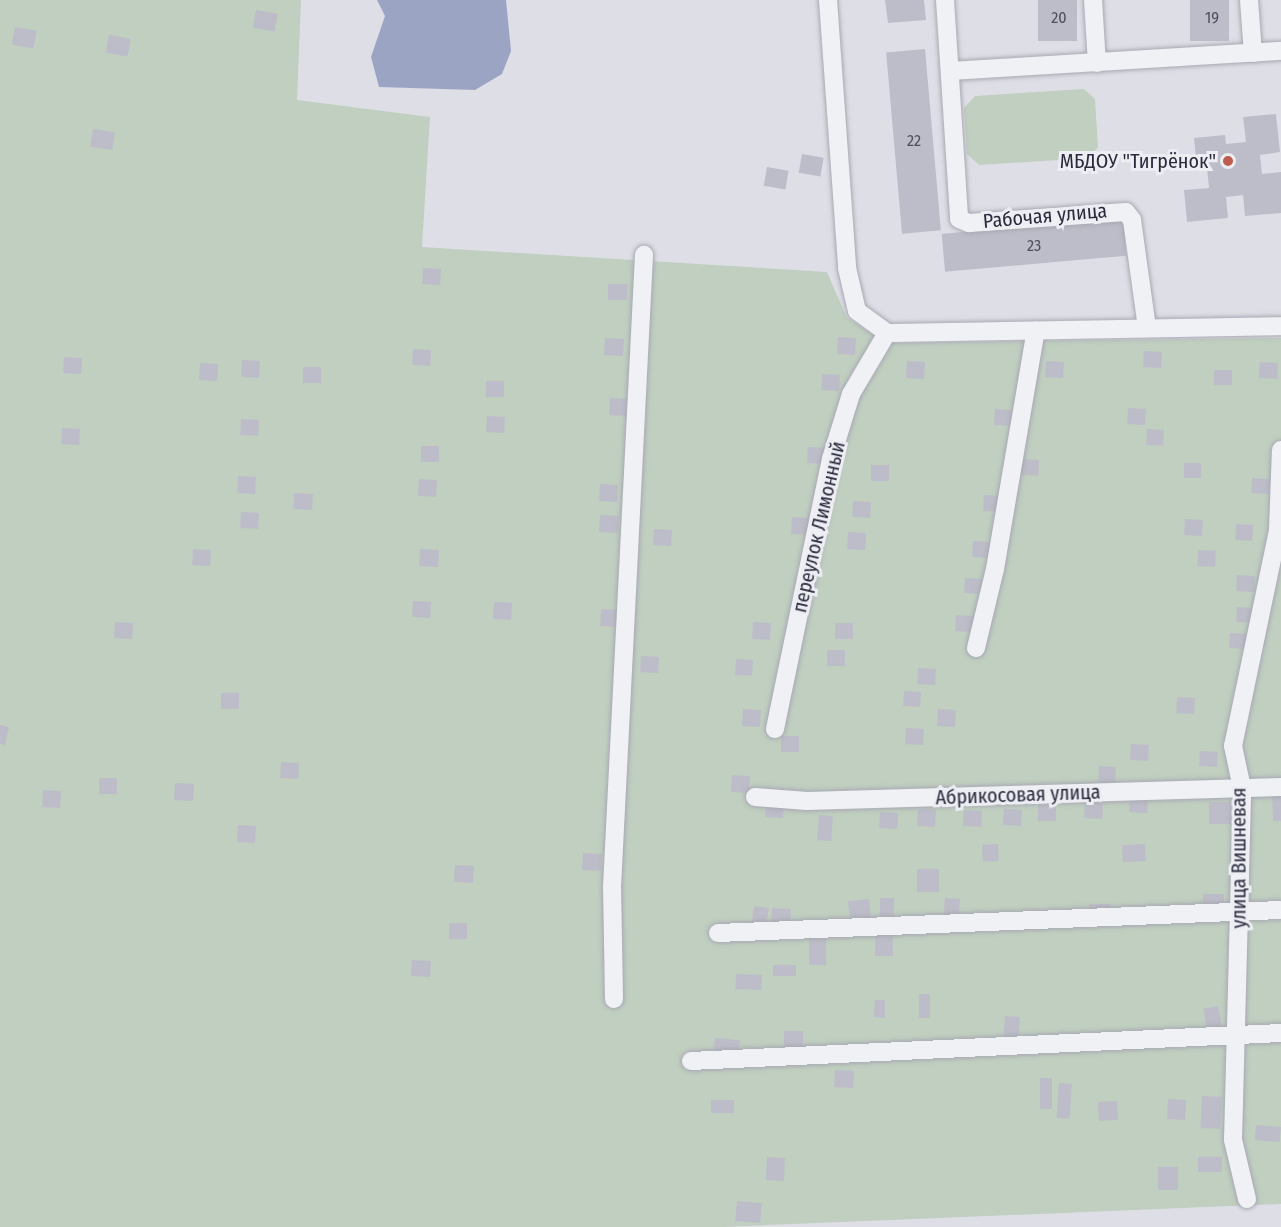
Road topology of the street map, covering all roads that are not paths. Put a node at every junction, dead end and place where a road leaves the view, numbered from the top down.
1 (828, 0) edge
2 (945, 0) edge
3 (1093, 0) edge
4 (1249, 0) edge
5 (1281, 51) edge
6 (1253, 53) junction
7 (1097, 63) junction
8 (951, 71) junction
9 (644, 255) dead end
10 (1281, 326) edge
11 (1147, 328) junction
12 (1036, 330) junction
13 (887, 333) junction
14 (1281, 450) edge
15 (976, 648) dead end
16 (775, 729) dead end
17 (1281, 787) edge
18 (1242, 788) junction
19 (755, 797) dead end
20 (1281, 910) edge
21 (1239, 911) junction
22 (718, 933) dead end
23 (614, 999) dead end
24 (1281, 1034) edge
25 (1236, 1035) junction
26 (691, 1061) dead end
27 (1247, 1199) dead end

1 - 13 street
2 - 8 street, Рабочая улица
3 - 7 street
4 - 6 street
5 - 6 street
6 - 7 street
7 - 8 street
8 - 11 street, Рабочая улица
9 - 23 street
10 - 11 street
11 - 12 street
12 - 13 street
12 - 15 street
13 - 16 street, переулок Лимонный
14 - 18 street, улица Вишневая
17 - 18 street, Абрикосовая улица
18 - 19 street, Абрикосовая улица
18 - 21 street, улица Вишневая
20 - 21 street
21 - 22 street
21 - 25 street, улица Вишневая
24 - 25 street
25 - 26 street
25 - 27 street, улица Вишневая

